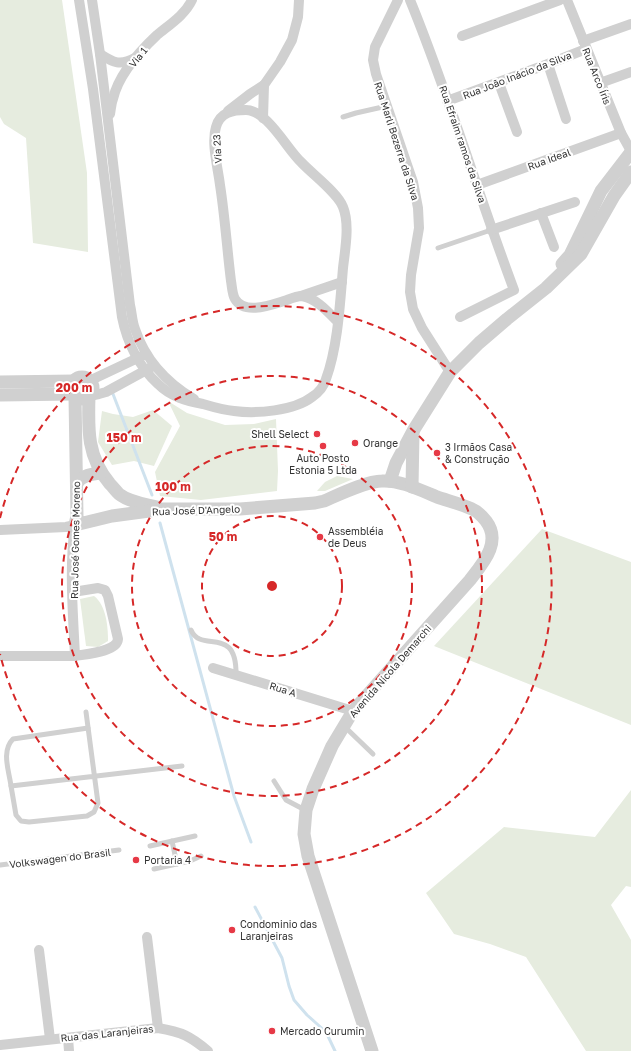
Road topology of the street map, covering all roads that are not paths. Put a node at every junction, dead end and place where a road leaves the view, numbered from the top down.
1 (79, 0) edge
2 (92, 0) edge
3 (192, 0) edge
4 (299, 0) edge
5 (398, 0) edge
6 (410, 0) edge
7 (560, 0) edge
8 (567, 0) edge
9 (631, 24) edge
10 (462, 36) dead end
11 (85, 41) junction
12 (585, 45) junction
13 (100, 54) junction
14 (135, 58) junction
15 (548, 64) junction
16 (631, 72) edge
17 (499, 83) junction
18 (600, 83) junction
19 (103, 84) junction
20 (264, 85) junction
21 (118, 86) junction
22 (447, 101) junction
23 (387, 106) junction
24 (228, 111) junction
25 (343, 117) dead end
26 (263, 118) junction
27 (566, 119) dead end
28 (108, 128) junction
29 (517, 132) dead end
30 (620, 133) junction
31 (631, 151) edge
32 (631, 172) edge
33 (477, 185) junction
34 (575, 202) dead end
35 (541, 213) junction
36 (492, 230) junction
37 (554, 247) dead end
38 (438, 248) dead end
39 (342, 282) junction
40 (301, 296) junction
41 (527, 303) junction
42 (460, 317) dead end
43 (337, 321) junction
44 (147, 353) junction
45 (138, 359) junction
46 (155, 365) junction
47 (145, 371) junction
48 (450, 372) junction
49 (74, 381) junction
50 (89, 381) junction
51 (0, 382) edge
52 (0, 395) edge
53 (74, 396) junction
54 (89, 396) junction
55 (204, 405) junction
56 (413, 431) junction
57 (101, 473) junction
58 (390, 482) junction
59 (77, 483) junction
60 (412, 487) junction
61 (119, 494) junction
62 (164, 509) junction
63 (112, 516) junction
64 (75, 525) junction
65 (0, 530) edge
66 (73, 592) junction
67 (191, 630) dead end
68 (0, 656) edge
69 (75, 656) junction
70 (213, 668) dead end
71 (236, 675) junction
72 (353, 711) junction
73 (86, 712) dead end
74 (344, 726) junction
75 (88, 728) junction
76 (373, 754) dead end
77 (182, 766) dead end
78 (94, 776) junction
79 (274, 781) dead end
80 (11, 786) junction
81 (306, 810) junction
82 (195, 836) dead end
83 (172, 841) junction
84 (150, 846) dead end
85 (119, 850) dead end
86 (201, 856) dead end
87 (177, 864) junction
88 (0, 866) edge
89 (154, 869) dead end
90 (147, 936) dead end
91 (39, 950) dead end
92 (158, 1028) junction
93 (68, 1038) junction
94 (50, 1039) junction
95 (0, 1045) edge
96 (68, 1051) edge
97 (208, 1051) edge
98 (372, 1051) edge

1 - 11 street
2 - 13 street
3 - 14 street, Via 1
4 - 20 street
5 - 23 street, Rua Marli Bezerra da Silva
6 - 22 street, Rua Efraim ramos da Silva
7 - 10 street
8 - 12 street, Rua Arco Íris
9 - 12 street, Rua João Inácio da Silva
11 - 19 street
11 - 45 street
12 - 15 street, Rua João Inácio da Silva
12 - 18 street, Rua Arco Íris
13 - 14 street
13 - 19 street
14 - 21 street, Via 1
15 - 17 street, Rua João Inácio da Silva
15 - 27 street
16 - 18 street
17 - 22 street, Rua João Inácio da Silva
17 - 29 street
18 - 30 street, Rua Arco Íris
19 - 21 street
19 - 28 street
20 - 24 street
20 - 26 street
21 - 28 street, Via 1
22 - 33 street, Rua Efraim ramos da Silva
23 - 25 lane
23 - 48 street, Rua Marli Bezerra da Silva
24 - 26 street
24 - 40 street, Via 23
26 - 39 street
28 - 44 street
30 - 31 street, Rua Arco Íris
30 - 33 street, Rua Ideal
31 - 41 street
32 - 41 street
33 - 36 street, Rua Efraim ramos da Silva
34 - 35 street
35 - 36 street
35 - 37 street
36 - 38 lane
36 - 42 street, Rua Efraim ramos da Silva
39 - 40 street
39 - 43 street
40 - 43 street
41 - 48 street
43 - 55 street
44 - 45 street
44 - 46 street
45 - 47 street
45 - 50 street
46 - 47 street
46 - 55 street
47 - 54 street
47 - 55 street
48 - 56 street
49 - 50 street
49 - 51 street
49 - 53 street
50 - 54 street
52 - 53 street
53 - 54 street
53 - 59 street, Rua José Gomes Moreno
54 - 57 street
56 - 58 street
56 - 60 street
57 - 59 street
57 - 61 street
58 - 60 street, Avenida Nicola Demarchi
58 - 62 street, Rua José D'Angelo
59 - 64 street, Rua José Gomes Moreno
60 - 72 street, Avenida Nicola Demarchi
61 - 62 street
61 - 63 street
62 - 63 street, Rua José D'Angelo
63 - 64 street, Rua José D'Angelo
64 - 65 street, Rua José D'Angelo
64 - 66 street, Rua José Gomes Moreno
66 - 69 street, Rua José Gomes Moreno
66 - 69 street
67 - 71 lane
68 - 69 street
70 - 71 street, Rua A
71 - 72 street, Rua A
72 - 74 street, Avenida Nicola Demarchi
73 - 75 lane
74 - 76 lane
74 - 81 street, Avenida Nicola Demarchi
75 - 78 lane
75 - 80 lane
77 - 78 lane
78 - 80 lane
78 - 80 lane
79 - 81 lane
81 - 98 street, Avenida Nicola Demarchi
82 - 83 lane
83 - 84 lane
83 - 87 lane
85 - 88 lane, Volkswagen do Brasil
86 - 87 lane
87 - 89 lane
90 - 92 street
91 - 94 street
92 - 93 street, Rua das Laranjeiras
92 - 97 street, Rua das Laranjeiras
93 - 94 street, Rua das Laranjeiras
93 - 96 street
94 - 95 street, Rua das Laranjeiras

